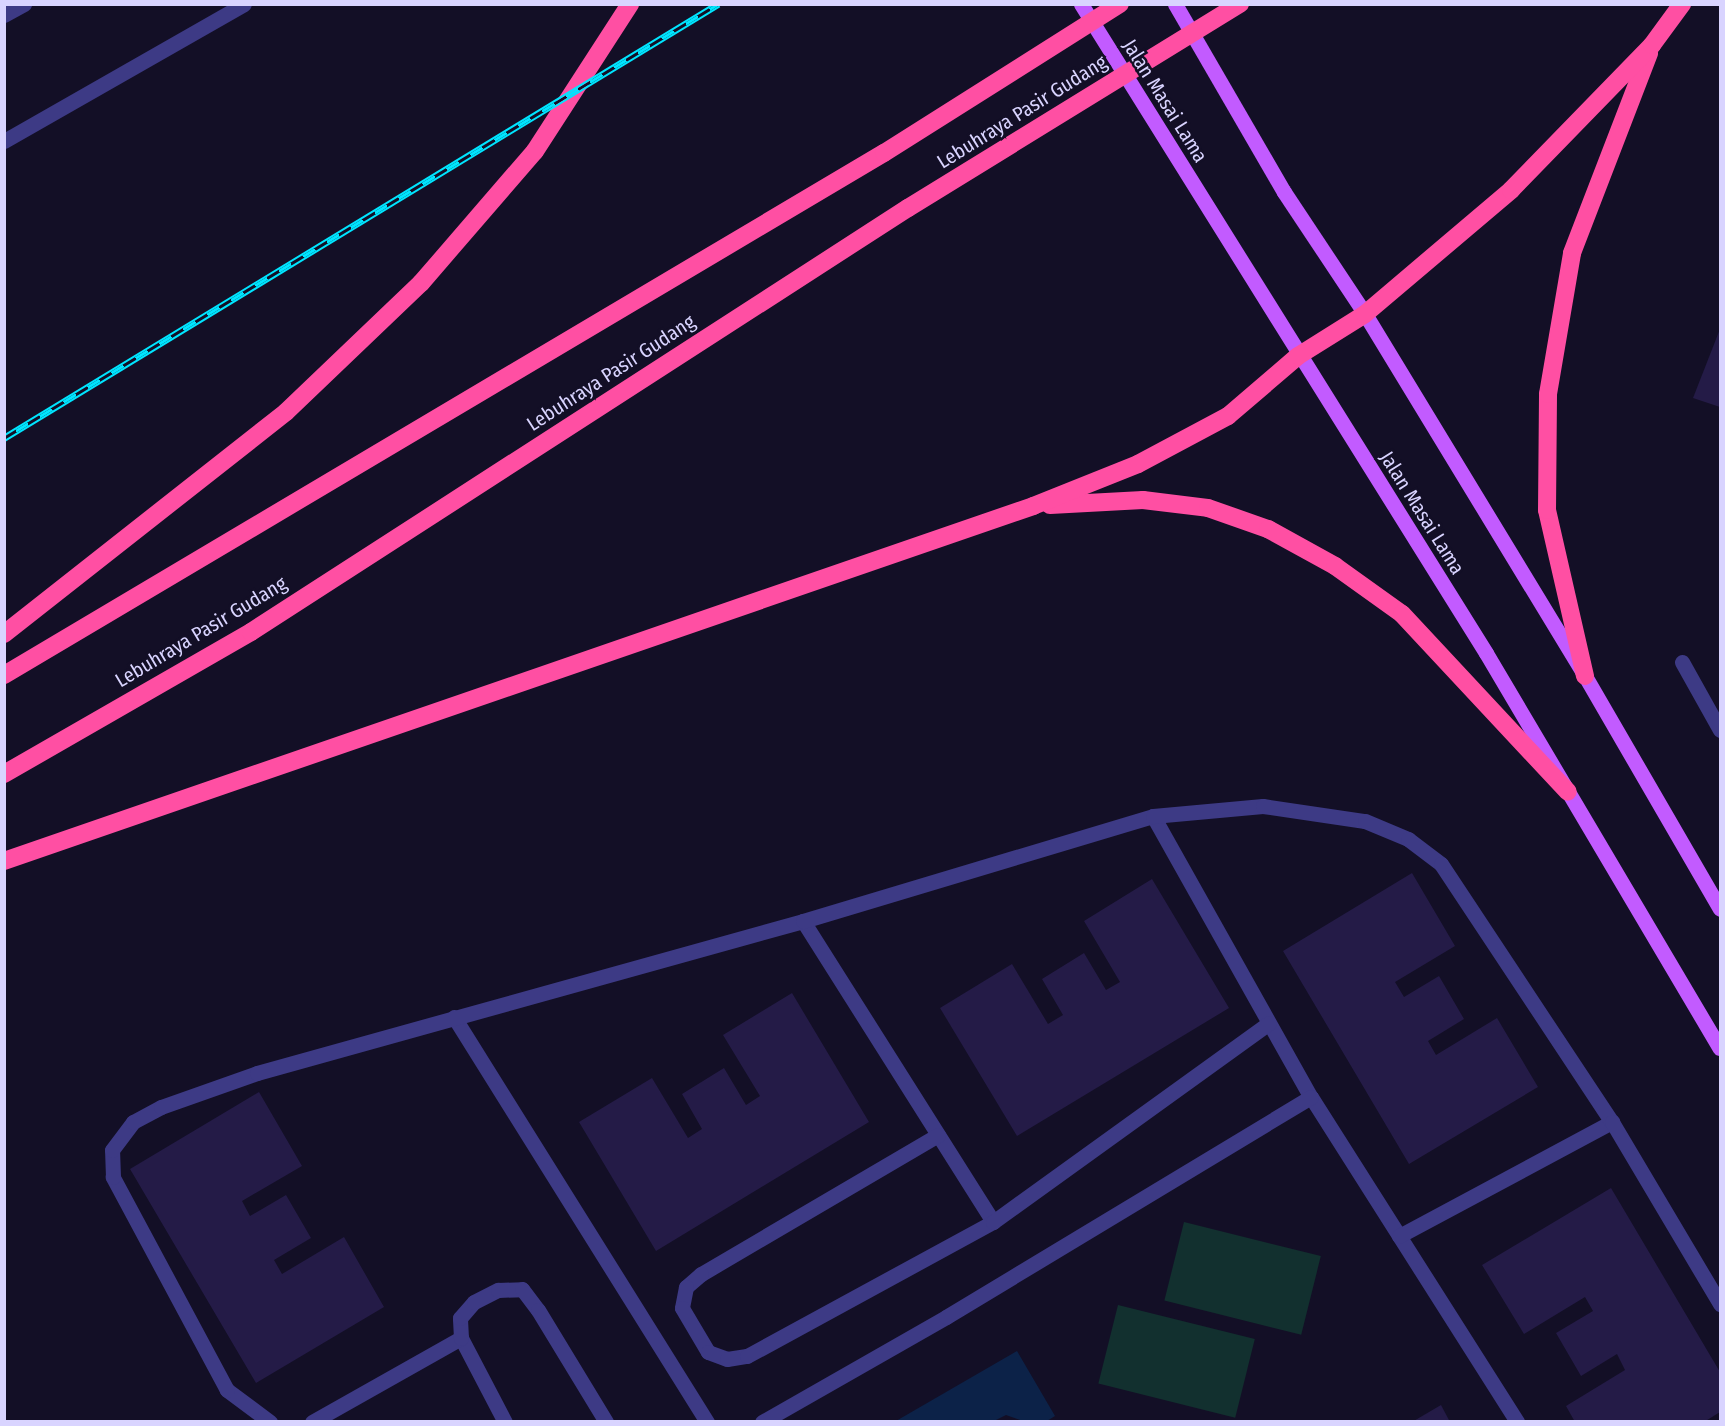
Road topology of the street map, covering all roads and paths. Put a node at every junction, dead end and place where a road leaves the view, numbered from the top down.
1 (24, 4) edge
2 (244, 4) edge
3 (630, 4) edge
4 (1081, 4) edge
5 (1120, 4) edge
6 (1175, 4) edge
7 (1239, 4) edge
8 (1682, 4) edge
9 (4, 15) edge
10 (1652, 45) junction
11 (4, 141) edge
12 (1365, 314) junction
13 (1298, 356) junction
14 (1034, 506) junction
15 (4, 634) edge
16 (1682, 662) dead end
17 (4, 675) edge
18 (1585, 676) junction
19 (1720, 730) edge
20 (4, 774) edge
21 (1568, 792) junction
22 (1153, 816) junction
23 (4, 861) edge
24 (1720, 909) edge
25 (803, 921) junction
26 (454, 1017) junction
27 (1269, 1023) junction
28 (1720, 1048) edge
29 (1311, 1097) junction
30 (1612, 1122) junction
31 (938, 1135) junction
32 (993, 1222) junction
33 (1399, 1236) junction
34 (1720, 1304) edge
35 (461, 1338) junction
36 (270, 1422) edge
37 (312, 1422) edge
38 (506, 1422) edge
39 (606, 1422) edge
40 (707, 1422) edge
41 (762, 1422) edge
42 (1517, 1422) edge

1 - 9 lane
2 - 11 lane
3 - 15 highway
4 - 13 main road, Jalan Masai Lama
5 - 17 highway, Lebuhraya Pasir Gudang, bridge
6 - 12 main road
7 - 20 highway, Lebuhraya Pasir Gudang, bridge
8 - 10 highway
10 - 12 highway
10 - 18 highway
12 - 13 highway
12 - 18 main road
13 - 14 highway
13 - 21 main road, Jalan Masai Lama
14 - 21 highway
14 - 23 highway
16 - 19 lane
18 - 24 main road
21 - 28 main road, Jalan Masai Lama
22 - 25 lane
22 - 27 lane
22 - 30 lane
25 - 26 lane
25 - 31 lane
26 - 36 lane
26 - 40 lane
27 - 29 lane
27 - 32 lane
29 - 33 lane
29 - 41 lane
30 - 33 lane
30 - 34 lane
31 - 32 lane
31 - 32 lane
33 - 42 lane
35 - 37 lane
35 - 38 lane
35 - 39 lane

